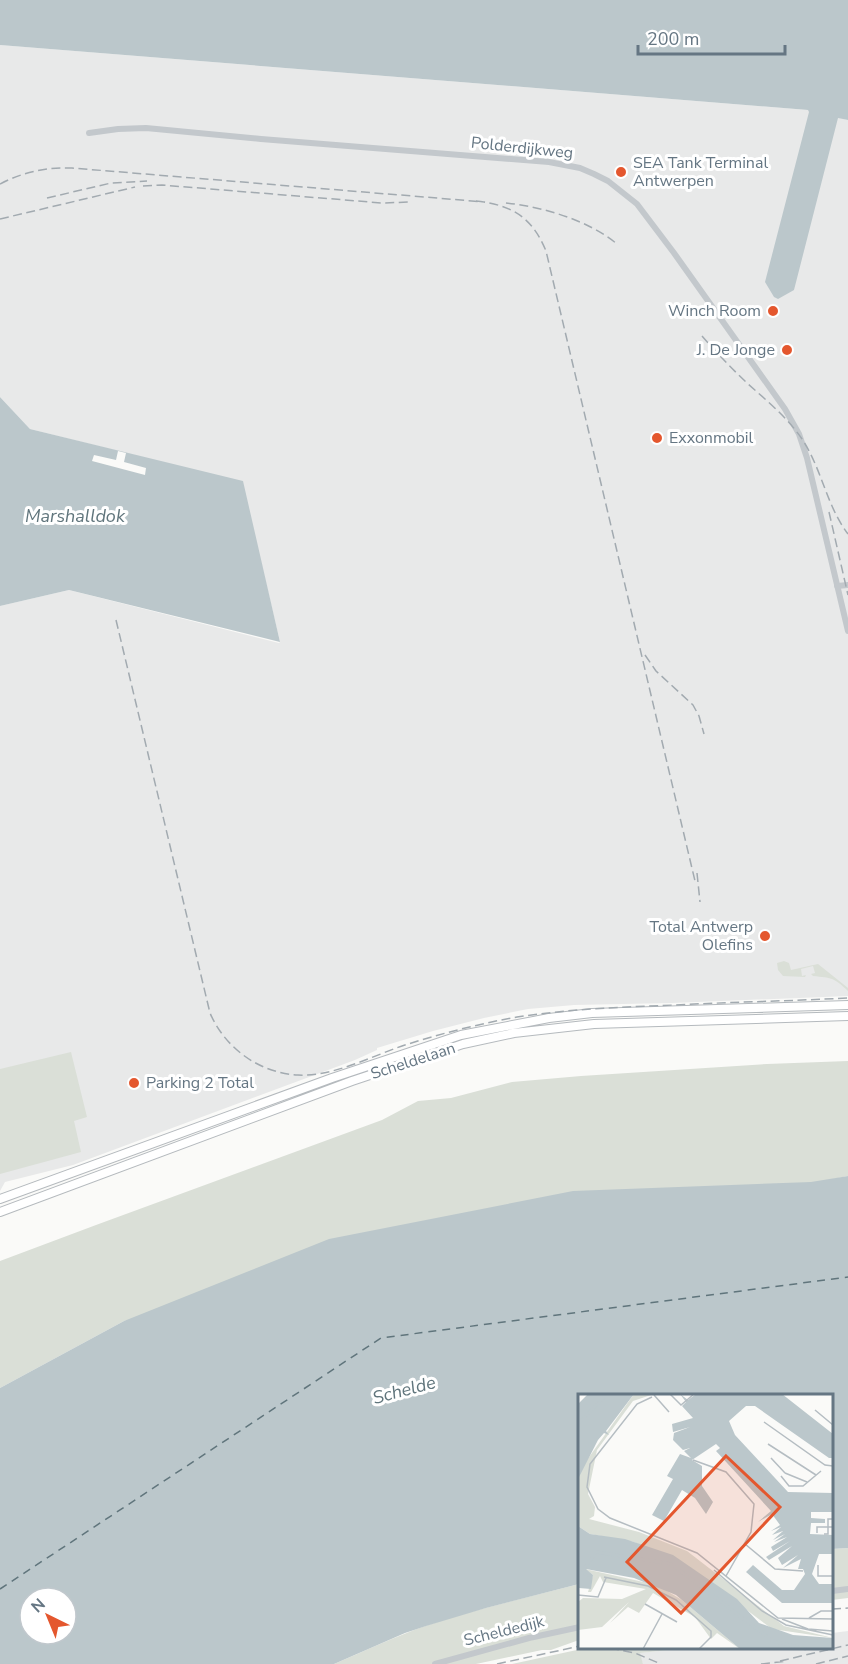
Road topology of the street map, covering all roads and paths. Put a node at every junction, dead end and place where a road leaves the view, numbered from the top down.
1 (89, 133) dead end
2 (848, 585) edge
3 (837, 586) junction
4 (848, 631) edge
5 (848, 1005) edge
6 (745, 1008) junction
7 (848, 1016) edge
8 (752, 1018) junction
9 (349, 1072) junction
10 (352, 1081) junction
11 (291, 1093) junction
12 (295, 1102) junction
13 (197, 1127) junction
14 (201, 1137) junction
15 (0, 1199) edge
16 (0, 1212) edge
17 (848, 1589) edge
18 (833, 1591) edge
19 (578, 1627) edge
20 (435, 1664) edge

1 - 3 street, Polderdijkweg
2 - 3 street
3 - 4 street, Polderdijkweg
5 - 6 main road, Scheldelaan
6 - 8 main road
6 - 9 main road, Scheldelaan
7 - 8 main road, Scheldelaan
8 - 10 main road, Scheldelaan
9 - 10 main road
9 - 11 main road, Scheldelaan
10 - 12 main road, Scheldelaan
11 - 12 main road
11 - 13 main road, Scheldelaan
12 - 14 main road, Scheldelaan
13 - 14 main road
13 - 15 main road, Scheldelaan
14 - 16 main road, Scheldelaan
17 - 18 street
19 - 20 street, Scheldedijk

